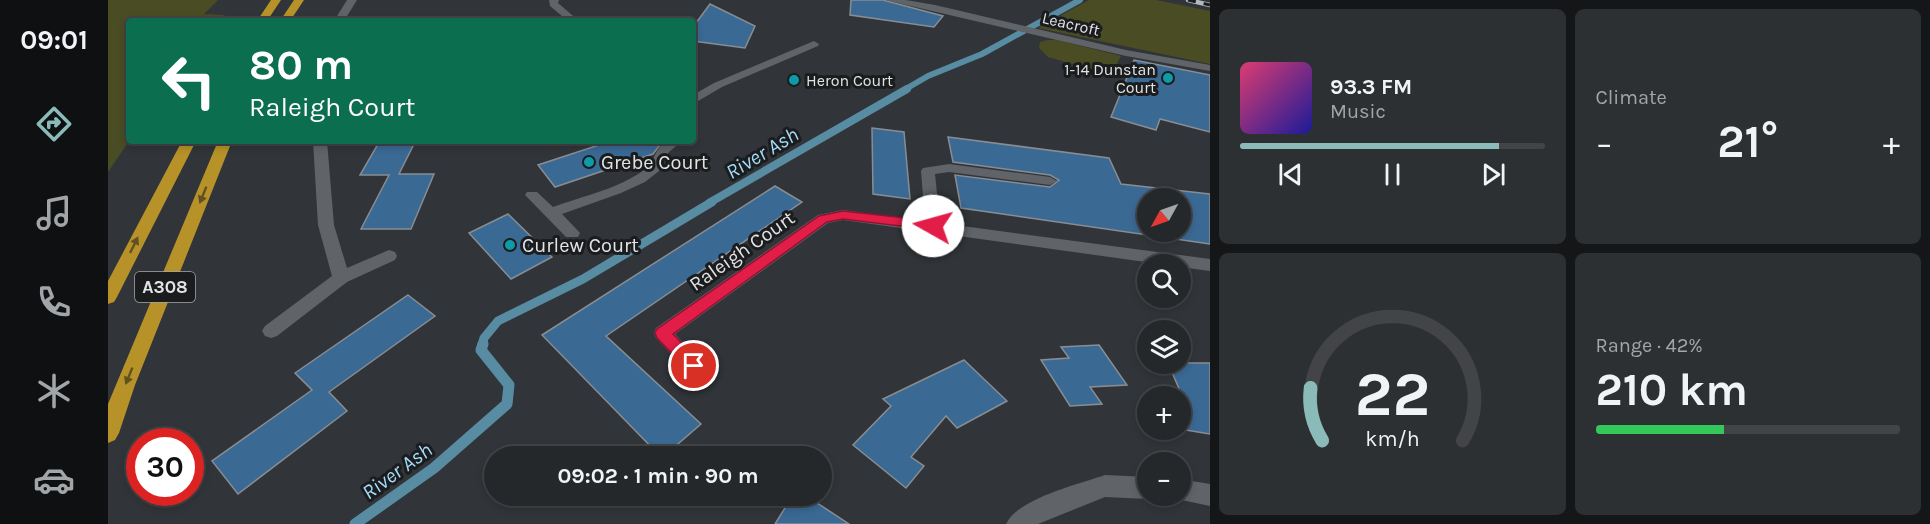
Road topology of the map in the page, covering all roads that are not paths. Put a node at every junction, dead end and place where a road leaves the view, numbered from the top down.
1 (276, 0) edge
2 (299, 0) edge
3 (352, 0) edge
4 (554, 0) edge
5 (890, 0) edge
6 (264, 18) edge
7 (287, 18) edge
8 (341, 18) edge
9 (570, 18) edge
10 (814, 44) dead end
11 (1210, 68) edge
12 (696, 98) edge
13 (187, 144) edge
14 (224, 144) edge
15 (320, 144) edge
16 (669, 144) edge
17 (1050, 182) dead end
18 (532, 195) dead end
19 (551, 213) junction
20 (933, 226) junction
21 (572, 233) dead end
22 (389, 256) dead end
23 (1210, 265) edge
24 (341, 278) junction
25 (108, 297) edge
26 (271, 331) dead end
27 (694, 366) dead end
28 (108, 433) edge
29 (1137, 487) edge
30 (1191, 492) edge
31 (1210, 495) edge
32 (1018, 524) edge

1 - 6 highway
2 - 7 highway
3 - 8 street
4 - 9 street
5 - 11 street, Leacroft
10 - 12 street
25 -> 13 highway, A308
14 -> 28 highway, A308
15 - 24 street
16 - 19 street
17 - 20 street
18 - 19 street
19 - 21 street
20 - 23 street, Raleigh Court
20 - 27 street, Raleigh Court
22 - 24 street
24 - 26 street
29 - 32 street
30 - 31 street

